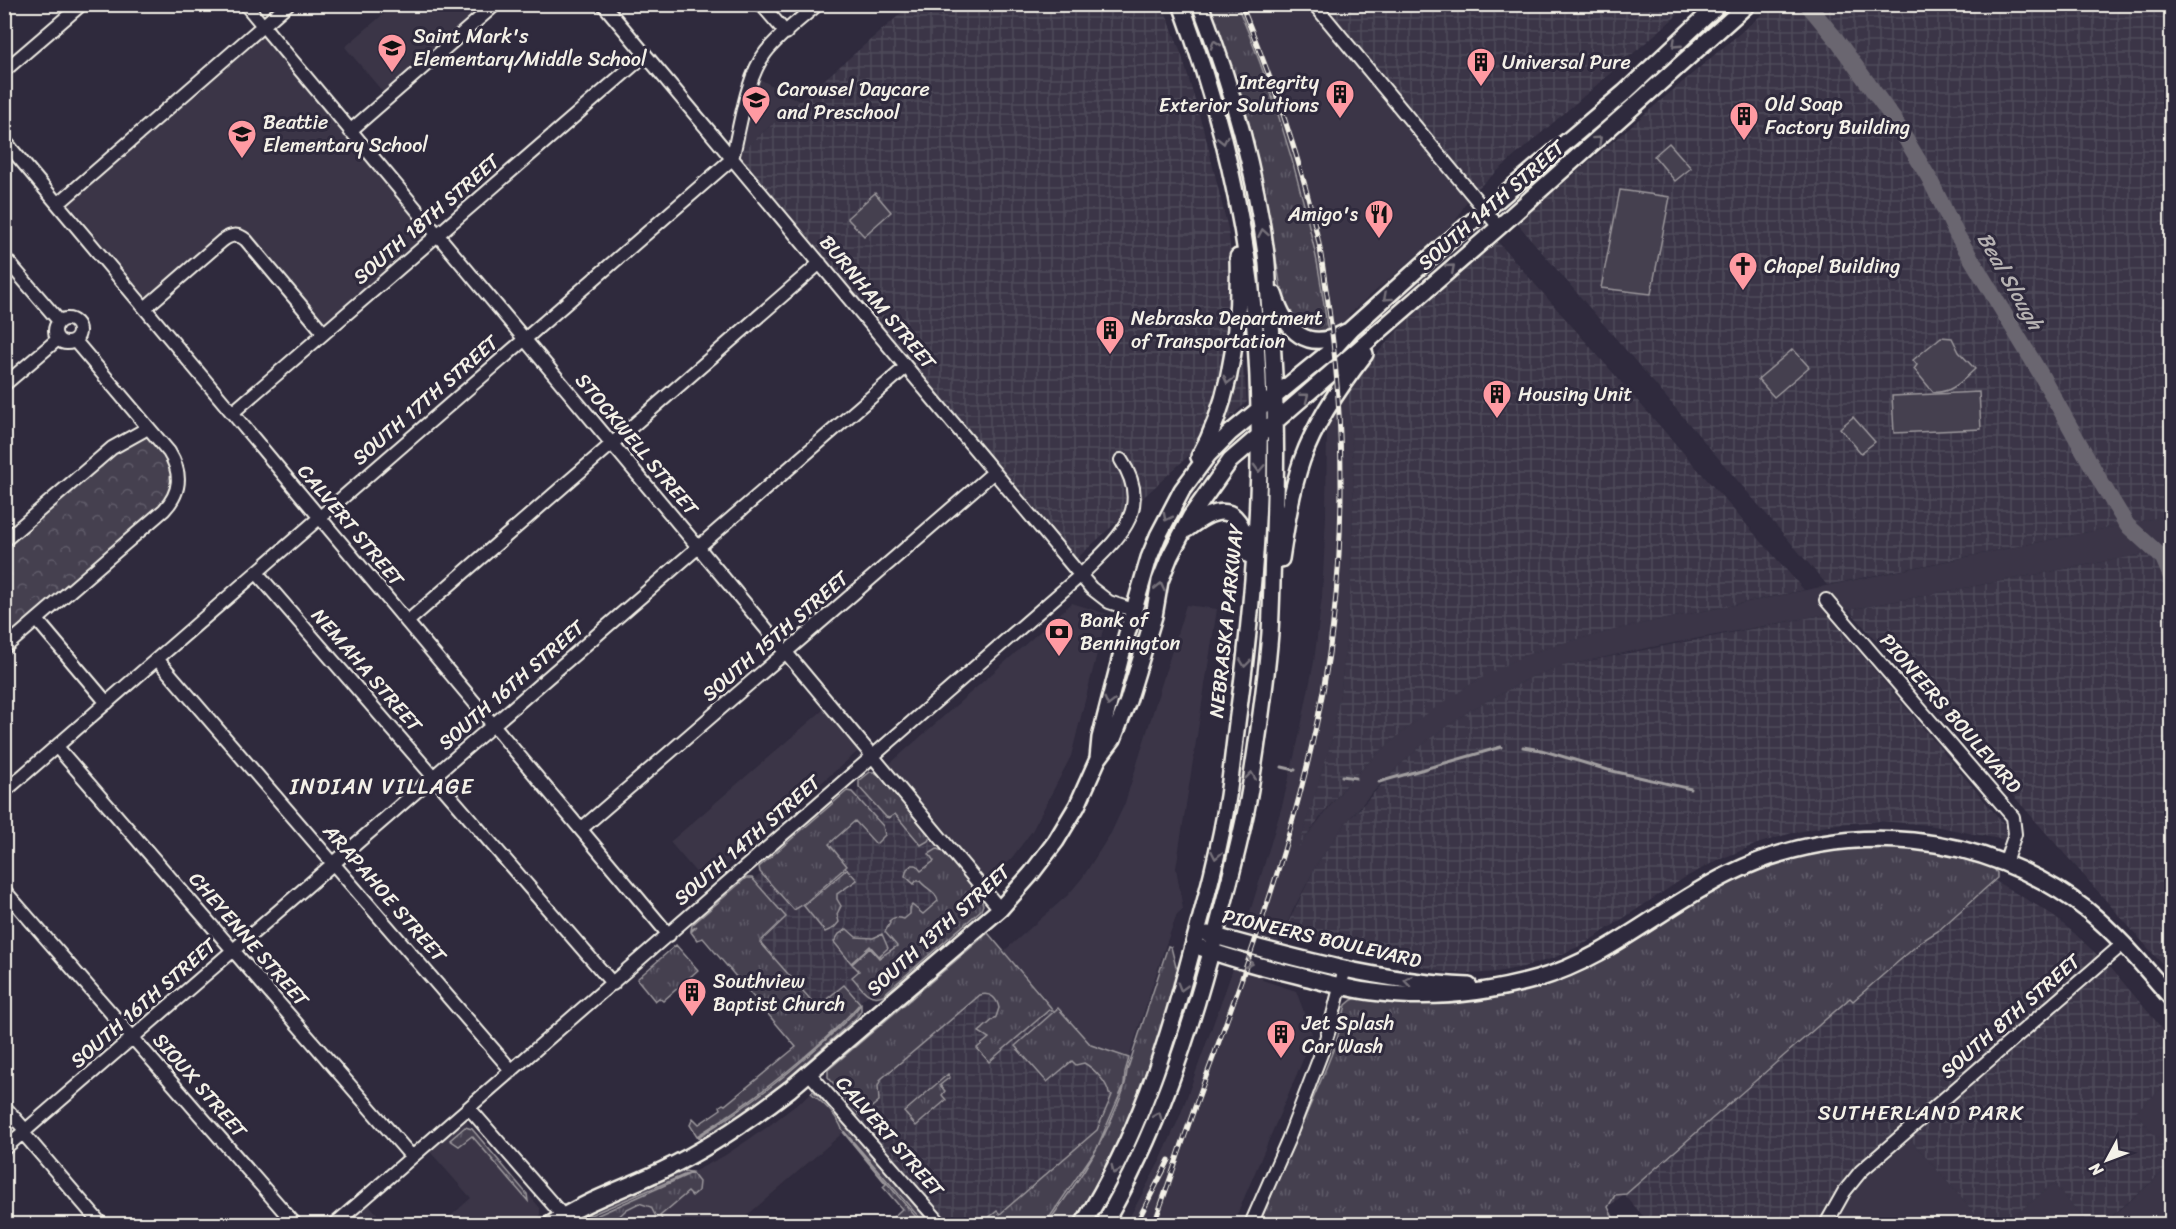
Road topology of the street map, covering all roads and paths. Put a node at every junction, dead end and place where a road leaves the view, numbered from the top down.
1 (82, 4) edge
2 (245, 4) edge
3 (288, 4) edge
4 (496, 4) edge
5 (603, 4) edge
6 (761, 4) edge
7 (818, 4) edge
8 (1181, 4) edge
9 (1200, 4) edge
10 (1314, 4) edge
11 (1719, 4) edge
12 (1748, 4) edge
13 (263, 26) junction
14 (786, 33) junction
15 (645, 55) junction
16 (4, 71) edge
17 (350, 131) junction
18 (4, 140) edge
19 (732, 159) junction
20 (1235, 197) junction
21 (58, 204) junction
22 (1486, 211) junction
23 (1499, 227) junction
24 (437, 235) junction
25 (4, 256) edge
26 (1266, 256) junction
27 (820, 263) junction
28 (1405, 307) junction
29 (145, 308) junction
30 (59, 321) junction
31 (1351, 329) junction
32 (324, 333) junction
33 (58, 339) junction
34 (524, 339) junction
35 (75, 341) junction
36 (906, 368) junction
37 (4, 385) edge
38 (1276, 395) junction
39 (1259, 410) junction
40 (232, 413) junction
41 (1276, 419) junction
42 (148, 428) junction
43 (1259, 434) junction
44 (612, 443) junction
45 (1121, 460) dead end
46 (994, 472) junction
47 (1182, 490) junction
48 (319, 517) junction
49 (1182, 533) junction
50 (4, 541) edge
51 (699, 548) junction
52 (257, 573) junction
53 (1252, 575) junction
54 (1081, 576) junction
55 (1826, 600) dead end
56 (1133, 610) junction
57 (37, 620) junction
58 (407, 622) junction
59 (1270, 633) junction
60 (4, 648) edge
61 (786, 652) junction
62 (157, 659) junction
63 (107, 703) junction
64 (494, 725) junction
65 (57, 747) junction
66 (874, 757) junction
67 (1098, 759) junction
68 (434, 777) junction
69 (4, 792) edge
70 (581, 829) junction
71 (2005, 863) junction
72 (334, 864) junction
73 (4, 890) edge
74 (1000, 909) junction
75 (669, 934) junction
76 (1215, 936) junction
77 (1196, 938) junction
78 (2124, 944) junction
79 (233, 951) junction
80 (1211, 952) junction
81 (1345, 968) junction
82 (613, 984) junction
83 (1341, 986) junction
84 (1508, 986) junction
85 (2172, 999) edge
86 (133, 1037) junction
87 (512, 1071) junction
88 (809, 1073) junction
89 (4, 1106) edge
90 (469, 1108) junction
91 (24, 1132) junction
92 (4, 1149) edge
93 (412, 1157) junction
94 (562, 1222) edge
95 (101, 1224) edge
96 (295, 1224) edge
97 (334, 1224) edge
98 (941, 1224) edge
99 (1083, 1224) edge
100 (1104, 1224) edge
101 (1251, 1224) edge
102 (1826, 1224) edge

1 - 16 street
2 - 13 street, STOCKWELL STREET
3 - 13 street
4 - 17 street
5 - 15 street, BURNHAM STREET
6 - 14 street
7 - 14 street
8 -> 20 main road, NEBRASKA PARKWAY
26 -> 9 main road, NEBRASKA PARKWAY
10 - 22 street
11 -> 22 main road, SOUTH 14TH STREET
23 -> 12 main road, SOUTH 14TH STREET
13 - 17 street, STOCKWELL STREET
13 - 21 street
14 - 19 street
15 - 19 street, BURNHAM STREET
15 - 24 street, SOUTH 18TH STREET
17 - 24 street, STOCKWELL STREET
18 - 21 street, CALVERT STREET
19 - 27 street, BURNHAM STREET
19 - 34 street, SOUTH 17TH STREET
20 - 39 main road, NEBRASKA PARKWAY
20 -> 47 main road
21 - 29 street, CALVERT STREET
22 - 23 street
22 -> 31 main road, SOUTH 14TH STREET
28 -> 23 main road, SOUTH 14TH STREET
24 - 32 street, SOUTH 18TH STREET
24 - 34 street, STOCKWELL STREET
25 - 30 street
26 - 31 main road
26 - 38 main road, NEBRASKA PARKWAY
27 - 36 street, BURNHAM STREET
27 - 44 street
41 -> 28 main road, SOUTH 14TH STREET
28 - 59 main road
29 - 32 street
29 - 40 street, CALVERT STREET
30 - 33 street
30 - 35 street
31 - 38 main road, SOUTH 14TH STREET
32 - 40 street, SOUTH 18TH STREET
33 - 35 street
33 - 37 street
34 - 44 street, STOCKWELL STREET
34 - 48 street, SOUTH 17TH STREET
35 - 42 street
36 - 46 street, BURNHAM STREET
36 - 51 street, SOUTH 16TH STREET
38 - 39 main road, SOUTH 14TH STREET
38 - 41 main road, NEBRASKA PARKWAY
39 - 43 main road, NEBRASKA PARKWAY
39 - 47 main road, SOUTH 13TH STREET
40 - 48 street, CALVERT STREET
41 - 43 main road, SOUTH 14TH STREET
41 - 59 main road, NEBRASKA PARKWAY
42 - 50 street
42 - 57 street
43 - 49 main road, SOUTH 13TH STREET
43 -> 53 main road, NEBRASKA PARKWAY
44 - 51 street, STOCKWELL STREET
44 - 58 street
45 - 54 street, SOUTH 14TH STREET
46 - 54 street, BURNHAM STREET
46 - 61 street, SOUTH 15TH STREET
47 -> 56 main road, SOUTH 13TH STREET
48 - 52 street, SOUTH 17TH STREET
48 - 58 street, CALVERT STREET
49 - 53 main road
67 -> 49 main road, SOUTH 13TH STREET
51 - 61 street, STOCKWELL STREET
51 - 64 street, SOUTH 16TH STREET
52 - 62 street, SOUTH 17TH STREET
52 - 68 street, NEMAHA STREET
53 -> 77 main road, NEBRASKA PARKWAY
54 - 56 street, BURNHAM STREET
54 - 66 street, SOUTH 14TH STREET
55 - 71 street, PIONEERS BOULEVARD
56 -> 67 main road, SOUTH 13TH STREET
57 - 60 street
57 - 63 street
58 - 64 street, CALVERT STREET
76 -> 59 main road, NEBRASKA PARKWAY
61 - 66 street, STOCKWELL STREET
61 - 70 street, SOUTH 15TH STREET
62 - 63 street, SOUTH 17TH STREET
62 - 72 street, ARAPAHOE STREET
63 - 65 street, SOUTH 17TH STREET
64 - 68 street, SOUTH 16TH STREET
64 - 70 street, CALVERT STREET
65 - 69 street, SOUTH 17TH STREET
65 - 79 street, CHEYENNE STREET
66 - 74 street, STOCKWELL STREET
66 - 75 street, SOUTH 14TH STREET
67 - 74 main road, SOUTH 13TH STREET
68 - 72 street, SOUTH 16TH STREET
68 - 82 street, NEMAHA STREET
70 - 75 street, CALVERT STREET
71 - 78 main road, PIONEERS BOULEVARD
71 - 84 main road, PIONEERS BOULEVARD
72 - 79 street, SOUTH 16TH STREET
72 - 87 street, ARAPAHOE STREET
73 - 86 street, SIOUX STREET
74 - 88 main road, SOUTH 13TH STREET
75 - 82 street, SOUTH 14TH STREET
76 - 77 main road, PIONEERS BOULEVARD
76 - 80 main road, NEBRASKA PARKWAY
76 - 81 main road, PIONEERS BOULEVARD
77 - 80 main road, PIONEERS BOULEVARD
77 -> 99 main road, NEBRASKA PARKWAY
78 - 85 main road, PIONEERS BOULEVARD
78 - 102 street, SOUTH 8TH STREET
79 - 86 street, SOUTH 16TH STREET
79 - 93 street, CHEYENNE STREET
80 -> 83 main road, PIONEERS BOULEVARD
100 -> 80 main road, NEBRASKA PARKWAY
81 - 83 street
84 -> 81 main road, PIONEERS BOULEVARD
82 - 87 street, SOUTH 14TH STREET
83 - 84 main road, PIONEERS BOULEVARD
83 - 101 street
86 - 91 street, SOUTH 16TH STREET
86 - 96 street, SIOUX STREET
87 - 90 street, SOUTH 14TH STREET
88 - 94 main road, SOUTH 13TH STREET
88 - 98 street, CALVERT STREET
89 - 91 street
90 - 93 street, SOUTH 14TH STREET
90 - 94 street
91 - 92 street, SOUTH 16TH STREET
91 - 95 street
93 - 97 street, SOUTH 14TH STREET

